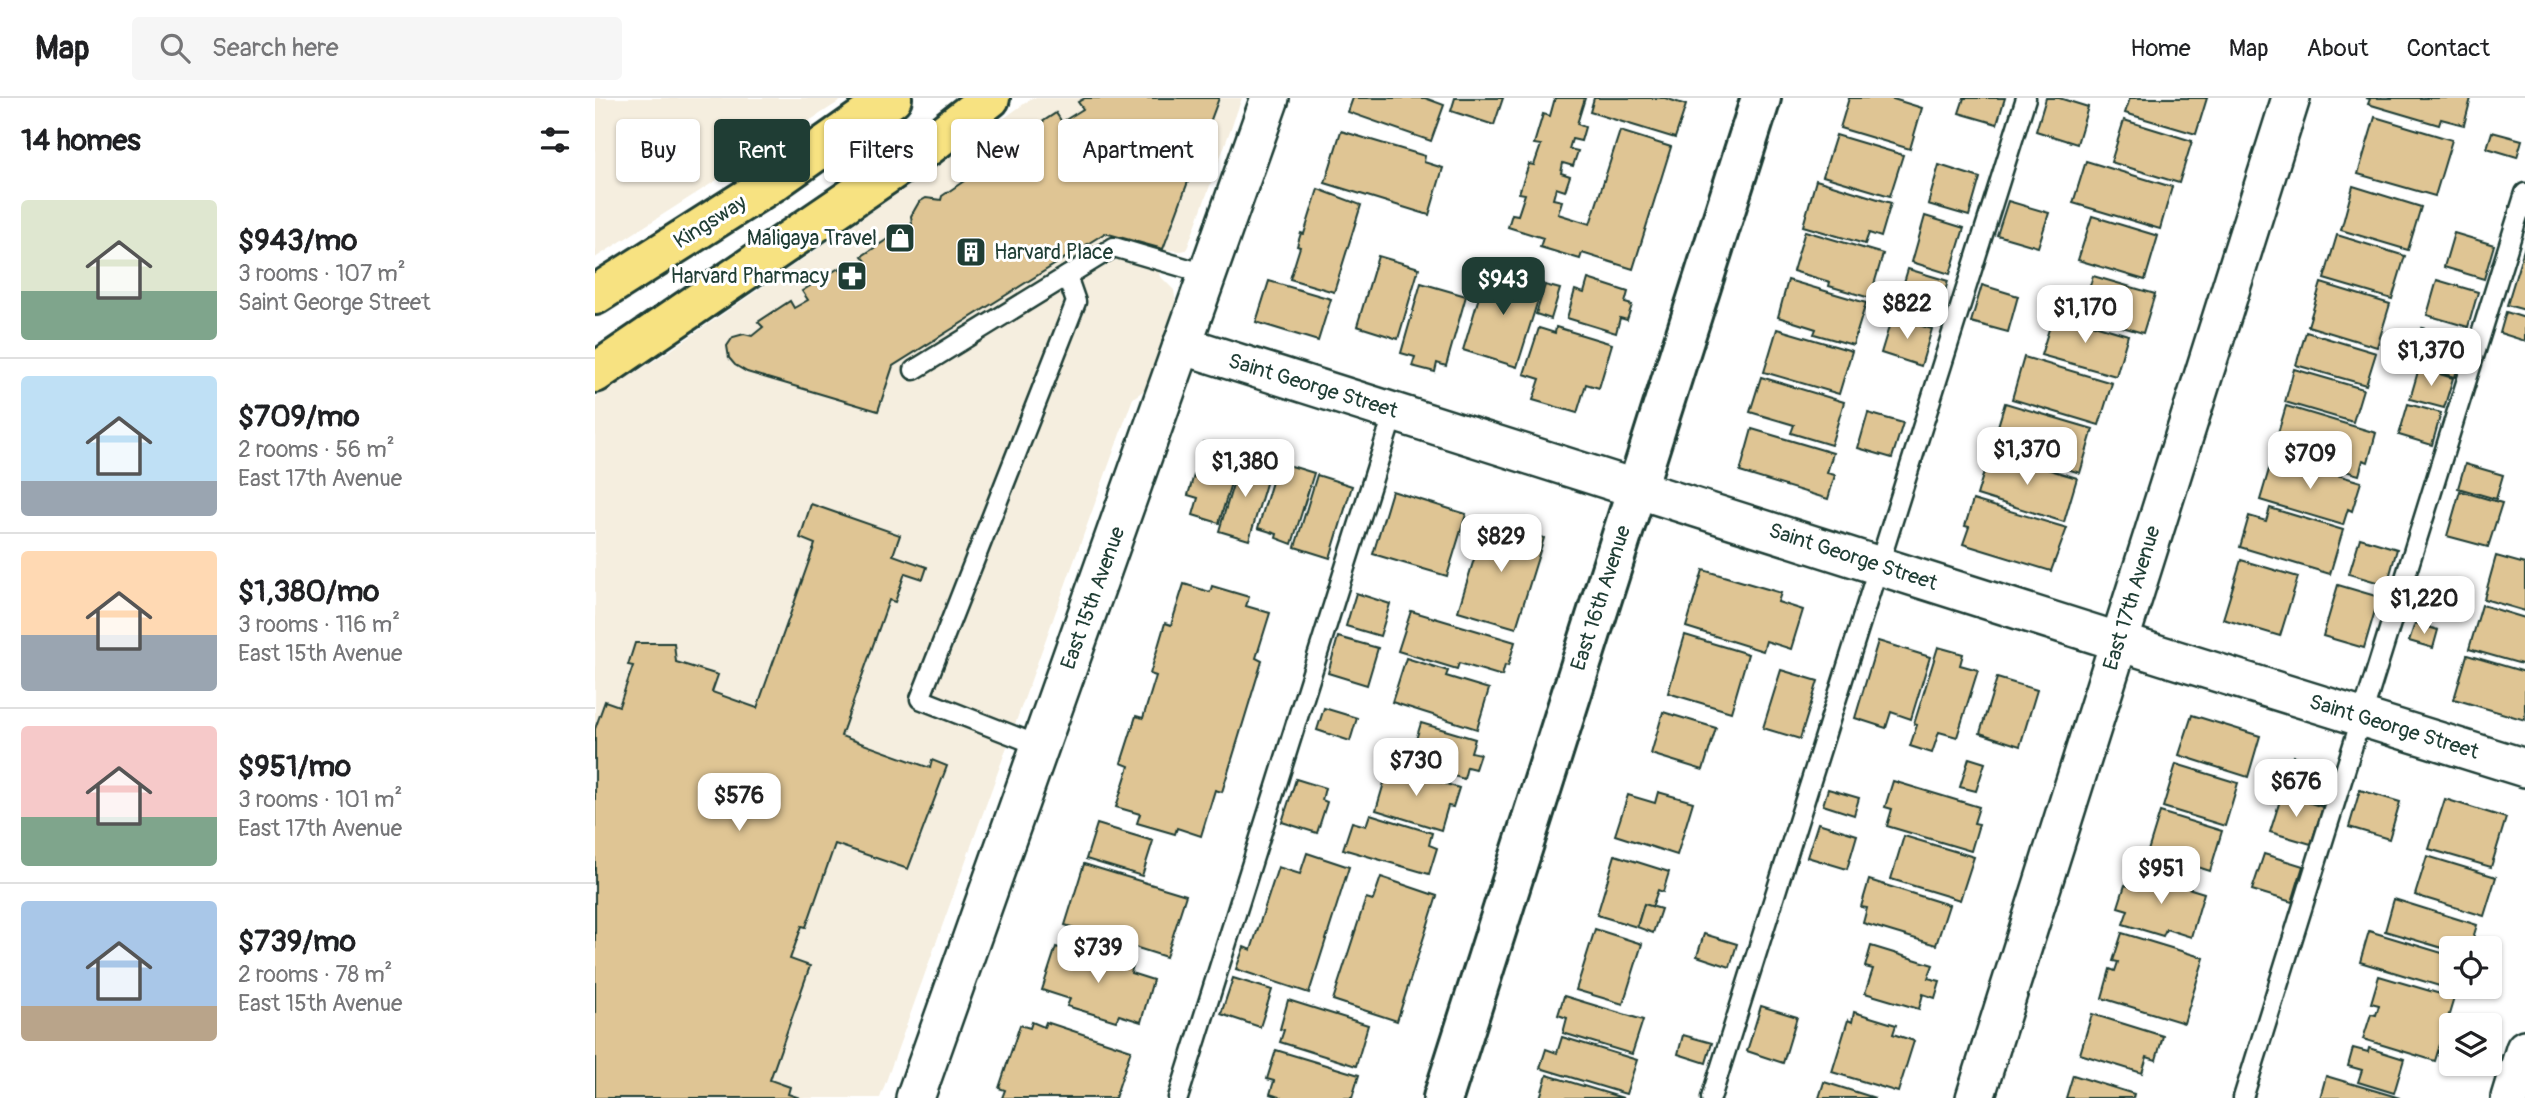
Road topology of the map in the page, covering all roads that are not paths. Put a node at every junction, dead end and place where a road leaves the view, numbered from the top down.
1 (892, 98) edge
2 (1270, 98) edge
3 (1761, 98) edge
4 (2026, 98) edge
5 (2291, 98) edge
6 (987, 99) edge
7 (2525, 192) edge
8 (1206, 274) junction
9 (1067, 276) junction
10 (595, 295) edge
11 (1182, 345) junction
12 (914, 370) dead end
13 (595, 373) edge
14 (1394, 412) junction
15 (1637, 488) junction
16 (1879, 565) junction
17 (2119, 642) junction
18 (2361, 717) junction
19 (1040, 746) junction
20 (2525, 768) edge
21 (2525, 1049) edge
22 (915, 1098) edge
23 (1178, 1098) edge
24 (1443, 1098) edge
25 (1711, 1098) edge
26 (1975, 1098) edge
27 (2243, 1098) edge
28 (2509, 1098) edge

1 - 10 main road, Kingsway
2 - 8 street, East 15th Avenue
3 - 15 street, East 16th Avenue
4 - 16 lane
5 - 17 street, East 17th Avenue
6 - 13 main road
7 - 18 lane
8 - 9 lane
8 - 11 street, East 15th Avenue
9 - 12 lane
9 - 19 lane
11 - 14 street, Saint George Street
11 - 19 street, East 15th Avenue
14 - 15 street, Saint George Street
14 - 23 lane
15 - 16 street, Saint George Street
15 - 24 street, East 16th Avenue
16 - 17 street, Saint George Street
16 - 25 lane
17 - 18 street, Saint George Street
17 - 26 street, East 17th Avenue
18 - 20 street, Saint George Street
18 - 27 lane
19 - 22 street, East 15th Avenue
21 - 28 street

